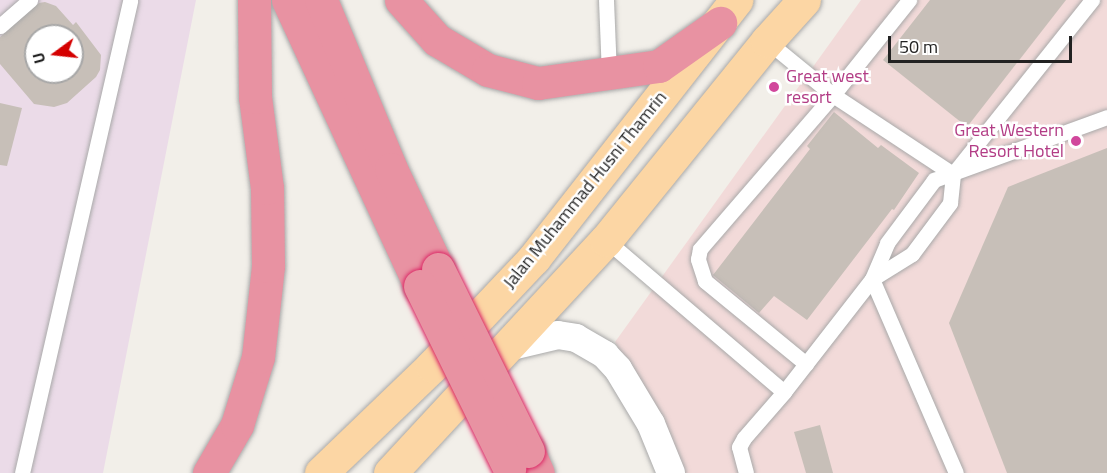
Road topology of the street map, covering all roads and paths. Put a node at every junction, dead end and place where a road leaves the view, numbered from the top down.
1 (30, 0) edge
2 (130, 0) edge
3 (254, 0) edge
4 (288, 0) edge
5 (321, 0) edge
6 (401, 0) edge
7 (606, 0) edge
8 (804, 0) edge
9 (909, 0) edge
10 (1092, 0) edge
11 (728, 12) edge
12 (0, 26) edge
13 (768, 41) junction
14 (609, 75) junction
15 (833, 95) junction
16 (1107, 117) edge
17 (953, 174) junction
18 (606, 240) junction
19 (429, 277) junction
20 (872, 279) junction
21 (508, 347) junction
22 (806, 364) junction
23 (784, 392) junction
24 (521, 466) edge
25 (22, 473) edge
26 (209, 473) edge
27 (321, 473) edge
28 (390, 473) edge
29 (671, 473) edge
30 (746, 473) edge
31 (956, 473) edge

1 - 12 lane
2 - 25 lane
3 - 26 highway
4 - 19 highway
5 - 19 highway
6 - 14 highway
7 - 14 lane
8 - 13 main road
9 - 15 lane
10 - 17 lane
11 - 14 highway
11 - 27 main road, Jalan Muhammad Husni Thamrin
13 - 15 lane
13 - 18 main road
15 - 17 lane
15 - 22 lane
16 - 17 lane
17 - 20 lane
17 - 20 lane
18 - 21 main road
18 - 23 lane
19 - 24 highway, bridge
20 - 22 lane
20 - 31 lane
21 - 28 main road
21 - 29 street
22 - 23 lane
23 - 30 lane

